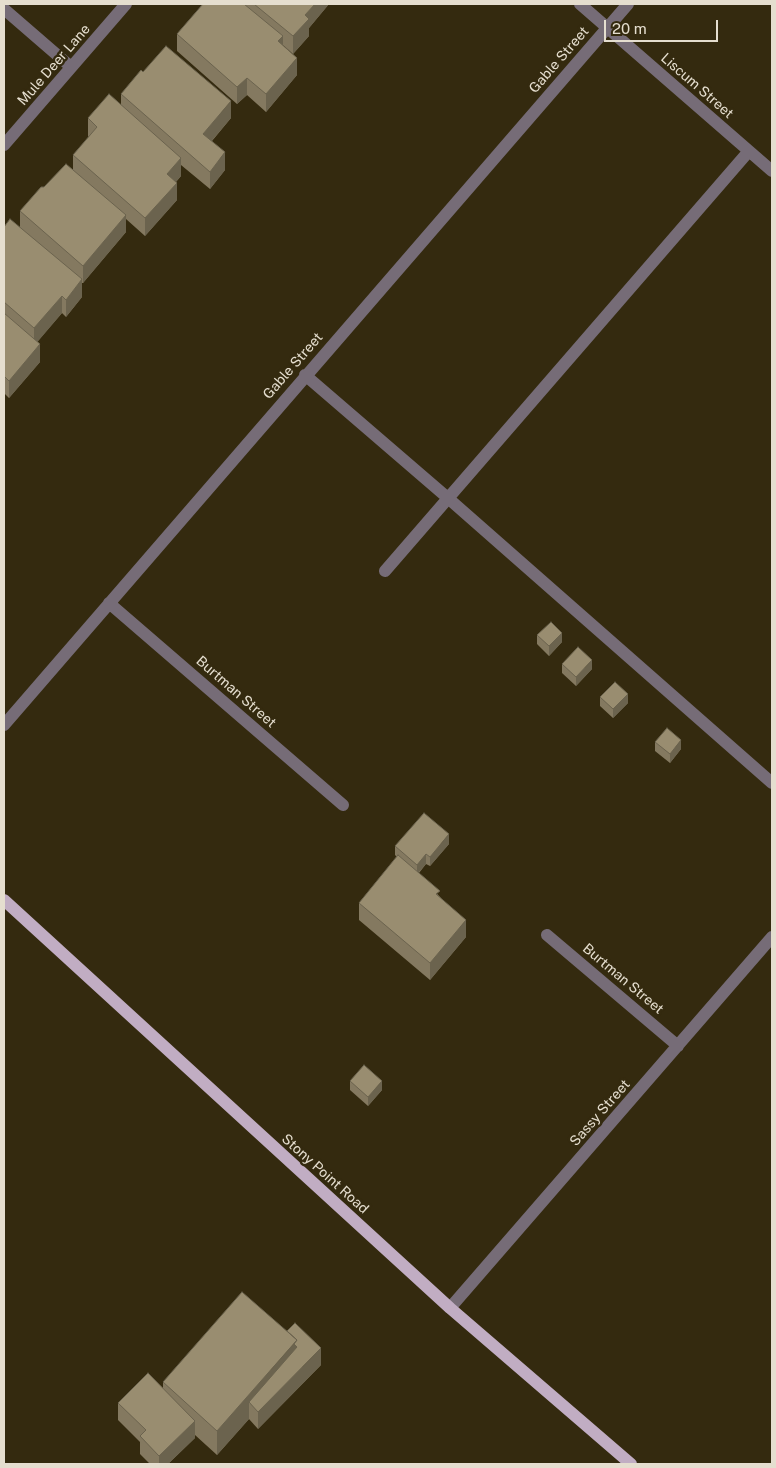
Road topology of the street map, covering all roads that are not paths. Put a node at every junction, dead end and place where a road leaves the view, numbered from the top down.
1 (126, 4) edge
2 (580, 4) edge
3 (628, 4) edge
4 (4, 9) edge
5 (607, 28) junction
6 (71, 67) junction
7 (4, 145) edge
8 (749, 151) junction
9 (772, 171) edge
10 (305, 375) junction
11 (449, 499) junction
12 (385, 571) dead end
13 (109, 603) junction
14 (4, 725) edge
15 (772, 783) edge
16 (343, 805) dead end
17 (4, 900) edge
18 (548, 935) dead end
19 (772, 937) edge
20 (678, 1046) junction
21 (450, 1308) junction
22 (631, 1464) edge

1 - 6 street, Mule Deer Lane
2 - 5 street, Liscum Street
3 - 5 street, Gable Street
4 - 6 street
5 - 8 street, Liscum Street
5 - 10 street, Gable Street
6 - 7 street, Mule Deer Lane
8 - 9 street, Liscum Street
8 - 11 street
10 - 11 street
10 - 13 street, Gable Street
11 - 12 street
11 - 15 street
13 - 14 street, Gable Street
13 - 16 street, Burtman Street
17 - 21 main road, Stony Point Road
18 - 20 street, Burtman Street
19 - 20 street, Sassy Street
20 - 21 street, Sassy Street
21 - 22 main road, Stony Point Road

